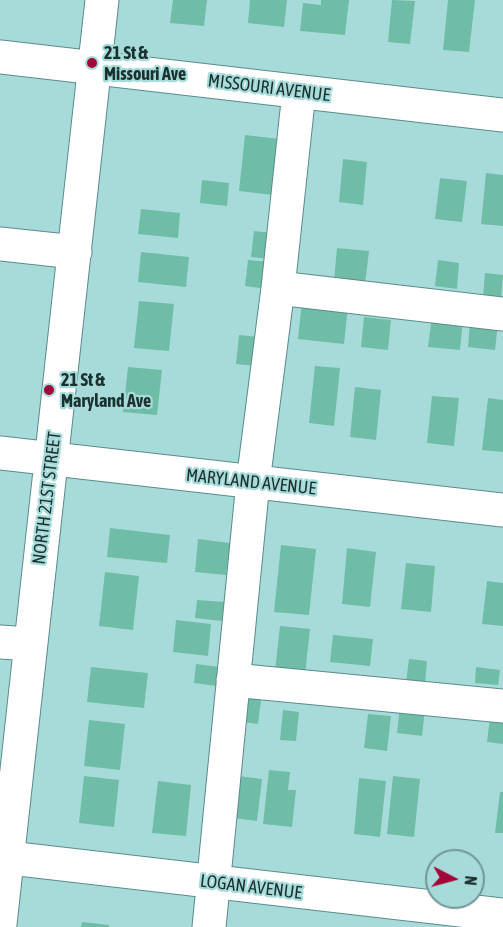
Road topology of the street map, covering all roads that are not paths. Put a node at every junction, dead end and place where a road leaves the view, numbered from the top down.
1 (102, 0) edge
2 (0, 57) edge
3 (95, 68) junction
4 (299, 92) junction
5 (503, 115) edge
6 (0, 244) edge
7 (75, 252) junction
8 (278, 288) junction
9 (503, 314) edge
10 (0, 453) edge
11 (52, 459) junction
12 (253, 482) junction
13 (503, 510) edge
14 (15, 643) edge
15 (233, 680) junction
16 (503, 706) edge
17 (4, 858) edge
18 (213, 882) junction
19 (503, 915) edge
20 (0, 924) edge
21 (208, 927) edge

1 - 3 street, NORTH 21ST STREET
2 - 3 street, MISSOURI AVENUE
3 - 4 street, MISSOURI AVENUE
3 - 7 street, NORTH 21ST STREET
4 - 5 street, MISSOURI AVENUE
4 - 8 street
6 - 7 street
7 - 11 street, NORTH 21ST STREET
8 - 9 street
8 - 12 street
10 - 11 street, MARYLAND AVENUE
11 - 12 street, MARYLAND AVENUE
11 - 14 street, NORTH 21ST STREET
12 - 13 street, MARYLAND AVENUE
12 - 15 street
14 - 17 street, NORTH 21ST STREET
15 - 16 street
15 - 18 street
17 - 18 street, LOGAN AVENUE
17 - 20 street, NORTH 21ST STREET
18 - 19 street, LOGAN AVENUE
18 - 21 street

